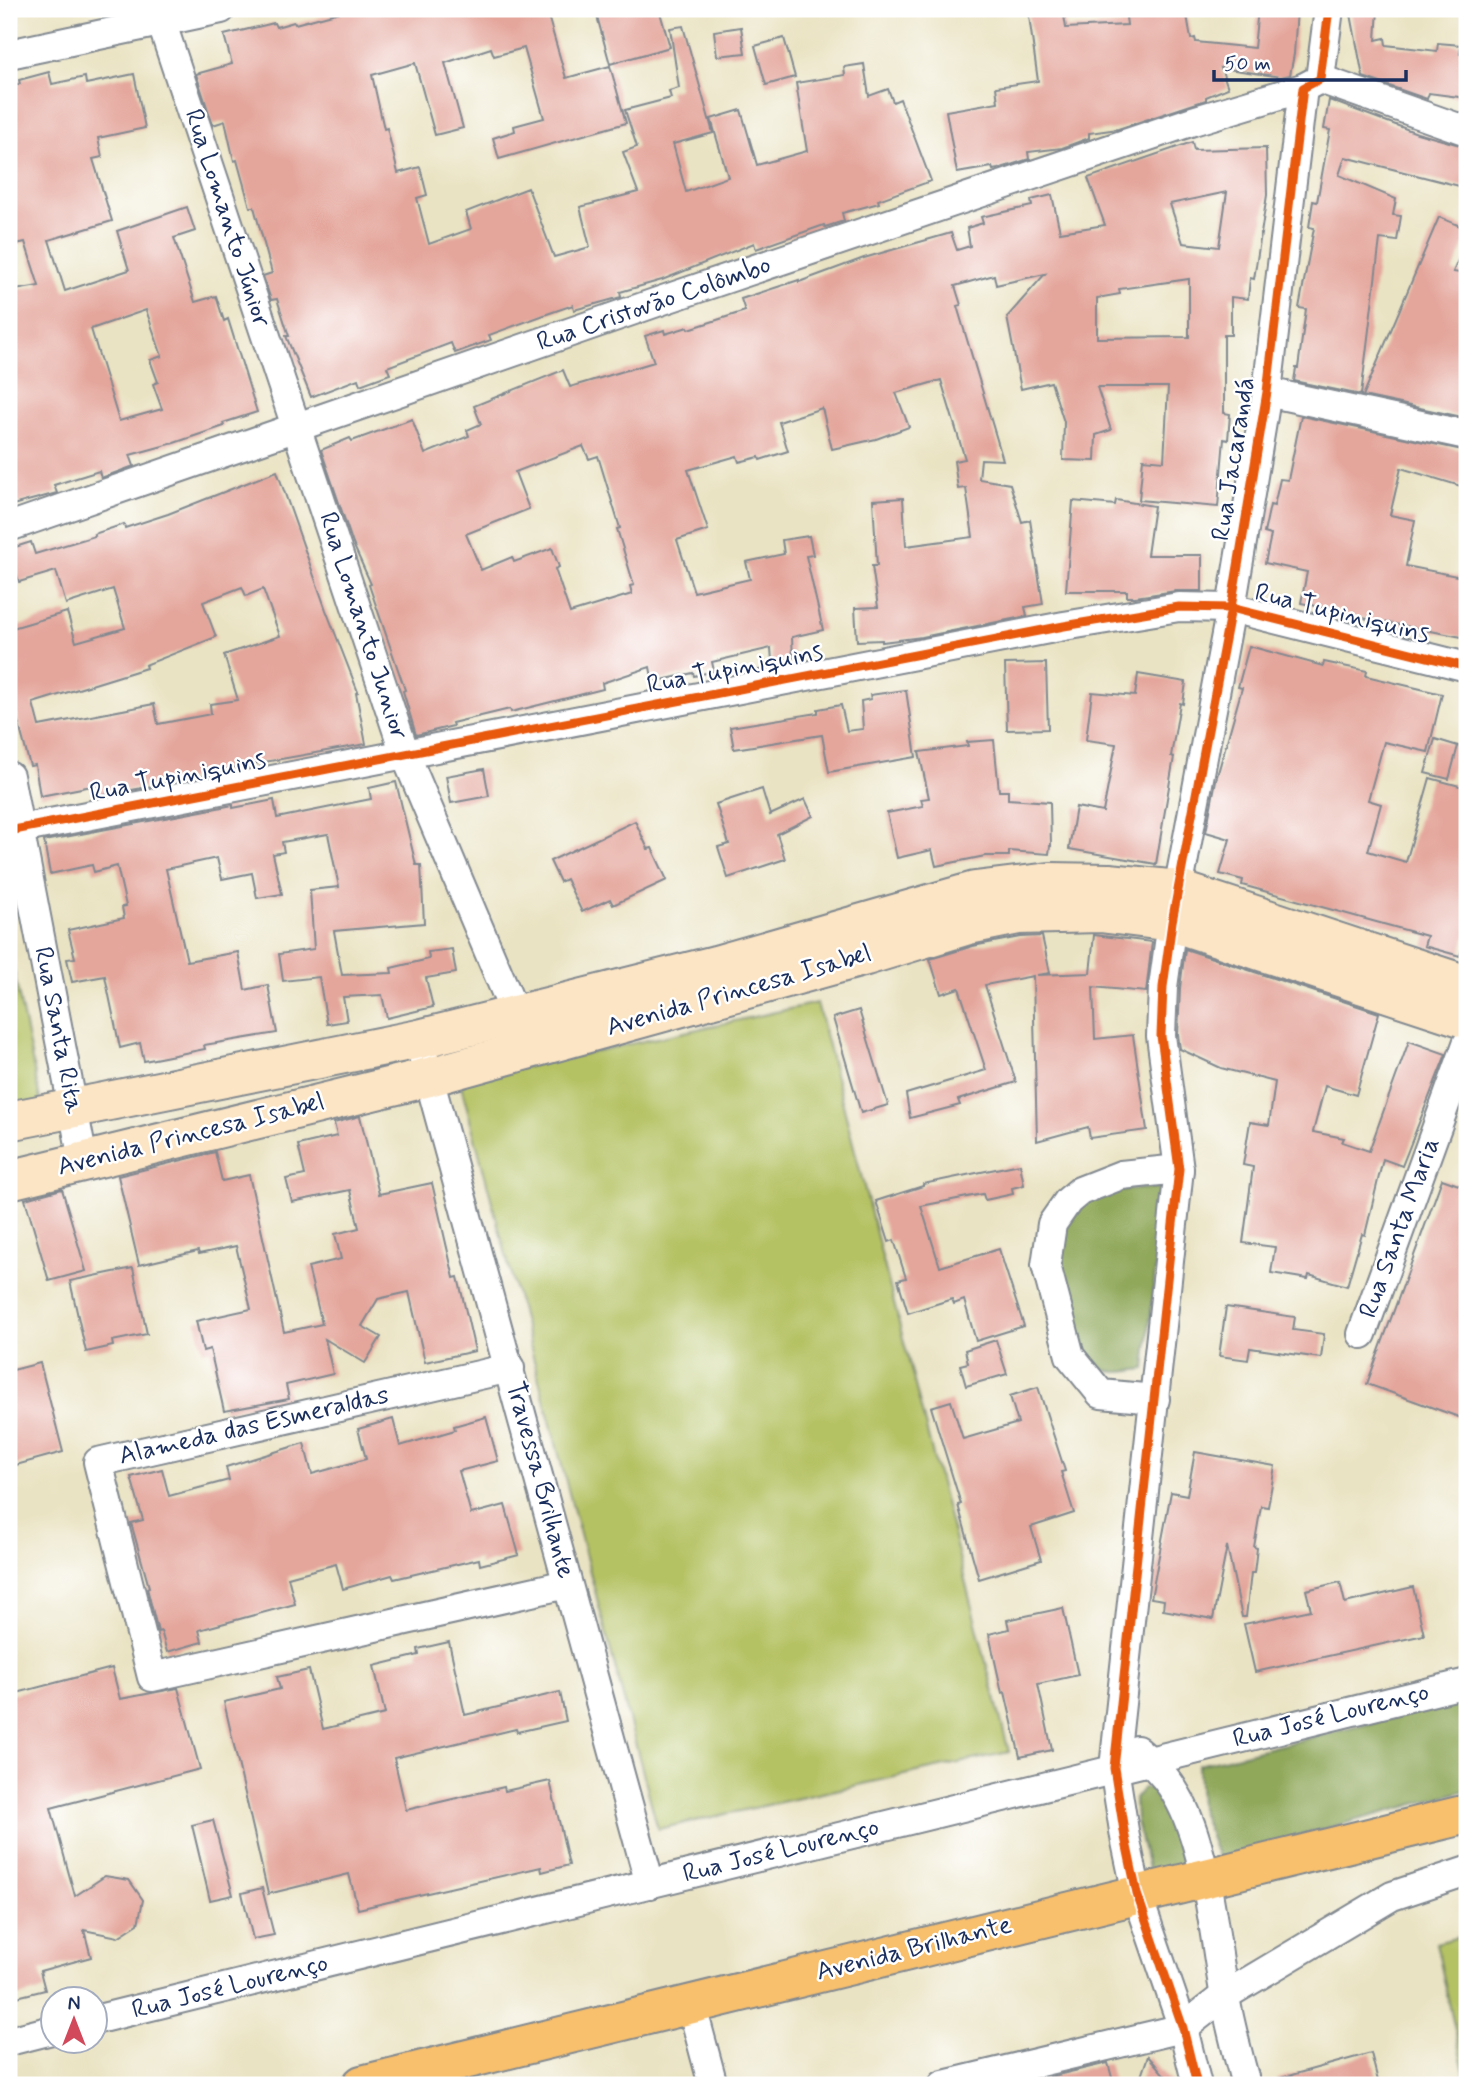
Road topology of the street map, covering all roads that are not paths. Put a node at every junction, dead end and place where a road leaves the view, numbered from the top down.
1 (221, 9) edge
2 (1329, 9) edge
3 (159, 16) edge
4 (9, 54) edge
5 (1312, 84) junction
6 (1467, 131) edge
7 (1267, 392) junction
8 (297, 428) junction
9 (1467, 435) edge
10 (9, 527) edge
11 (1231, 608) junction
12 (1467, 667) edge
13 (405, 754) junction
14 (9, 776) edge
15 (14, 830) edge
16 (1175, 906) junction
17 (1467, 985) edge
18 (1467, 1019) edge
19 (522, 1032) junction
20 (419, 1039) junction
21 (1467, 1044) edge
22 (274, 1069) junction
23 (429, 1077) junction
24 (73, 1109) junction
25 (285, 1112) junction
26 (9, 1121) edge
27 (83, 1160) junction
28 (1179, 1169) junction
29 (9, 1180) edge
30 (1362, 1334) dead end
31 (510, 1368) junction
32 (1155, 1399) junction
33 (567, 1584) junction
34 (1467, 1683) edge
35 (1117, 1732) junction
36 (1149, 1760) junction
37 (1114, 1768) junction
38 (1467, 1814) edge
39 (1467, 1871) edge
40 (1204, 1878) junction
41 (650, 1884) junction
42 (1137, 1894) junction
43 (1224, 1996) junction
44 (691, 2003) junction
45 (108, 2017) edge
46 (1183, 2028) junction
47 (38, 2034) edge
48 (9, 2041) edge
49 (362, 2085) edge
50 (713, 2085) edge
51 (943, 2085) edge
52 (1197, 2085) edge
53 (1246, 2085) edge

1 - 3 street
2 - 5 street, Rua Jacarandá
3 - 4 street
3 - 8 street, Rua Lomanto Júnior
5 - 6 street
5 - 7 street, Rua Jacarandá
5 - 8 street, Rua Cristovão Colômbo
7 - 9 street
7 - 11 street, Rua Jacarandá
8 - 10 street, Rua Cristovão Colômbo
8 - 13 street, Rua Lomanto Junior
11 - 12 street, Rua Tupiniquins
11 - 13 street, Rua Tupiniquins
11 - 16 street, Rua Jacarandá
13 - 15 street, Rua Tupiniquins
13 - 19 street, Rua Lomanto Junior
14 - 15 street, Rua Santa Rita
15 - 24 street, Rua Santa Rita
16 - 17 main road, Avenida Princesa Isabel
16 - 18 main road, Avenida Princesa Isabel
16 - 19 main road, Avenida Princesa Isabel
16 - 28 street, Rua Jacarandá
19 - 20 main road, Avenida Princesa Isabel
19 - 23 main road, Avenida Princesa Isabel
20 - 22 main road, Avenida Princesa Isabel
20 - 23 street, Travessa Brilhante
21 - 30 street, Rua Santa Maria
22 - 24 main road, Avenida Princesa Isabel
22 - 25 main road
23 - 25 main road, Avenida Princesa Isabel
23 - 31 street, Travessa Brilhante
24 - 26 main road, Avenida Princesa Isabel
24 - 27 street, Rua Santa Rita
25 - 27 main road, Avenida Princesa Isabel
27 - 29 main road, Avenida Princesa Isabel
28 - 32 street, Rua Jacarandá
28 - 32 street
31 - 33 street, Travessa Brilhante
31 - 33 street, Alameda das Esmeraldas
32 - 35 street, Rua Jacarandá
33 - 41 street, Travessa Brilhante
34 - 36 street, Rua José Lourenço
35 - 36 street
35 - 37 street, Rua Jacarandá
36 - 37 street, Rua José Lourenço
36 - 40 street
37 - 41 street, Rua José Lourenço
37 - 42 street, Rua Jacarandá
38 - 40 main road, Avenida Brilhante
39 - 43 street
40 - 42 main road, Avenida Brilhante
40 - 43 street
41 - 45 street, Rua José Lourenço
42 - 44 main road, Avenida Brilhante
42 - 46 street, Rua Jacarandá
43 - 46 street
43 - 53 street
44 - 49 main road, Avenida Brilhante
44 - 50 street
46 - 51 street
46 - 52 street, Rua Jacarandá
47 - 48 street

